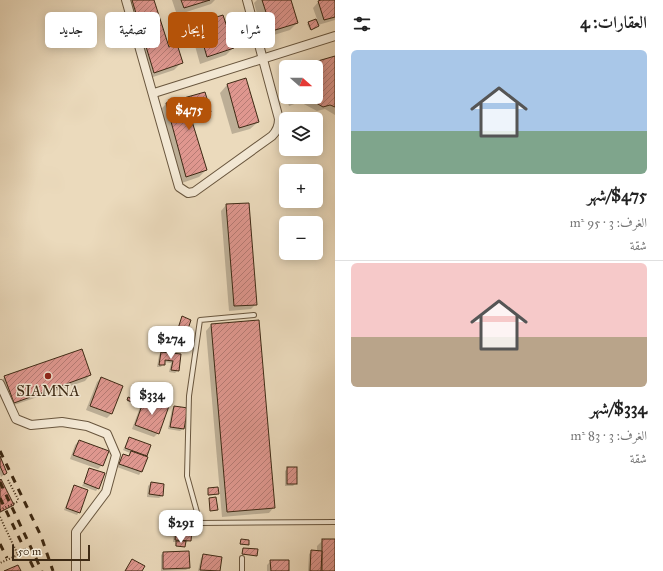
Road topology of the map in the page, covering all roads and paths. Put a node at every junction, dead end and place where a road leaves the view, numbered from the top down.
1 (126, 0) edge
2 (246, 0) edge
3 (335, 36) edge
4 (264, 59) junction
5 (154, 93) junction
6 (254, 314) dead end
7 (0, 384) edge
8 (8, 480) dead end
9 (0, 510) edge
10 (0, 517) edge
11 (335, 522) edge
12 (242, 558) dead end
13 (0, 563) edge
14 (76, 571) edge
15 (242, 571) edge

1 - 5 street
2 - 4 street
3 - 4 street
4 - 5 street
4 - 5 street
6 - 11 lane
7 - 14 street
8 - 9 path, bridge
10 - 13 path
12 - 15 lane

